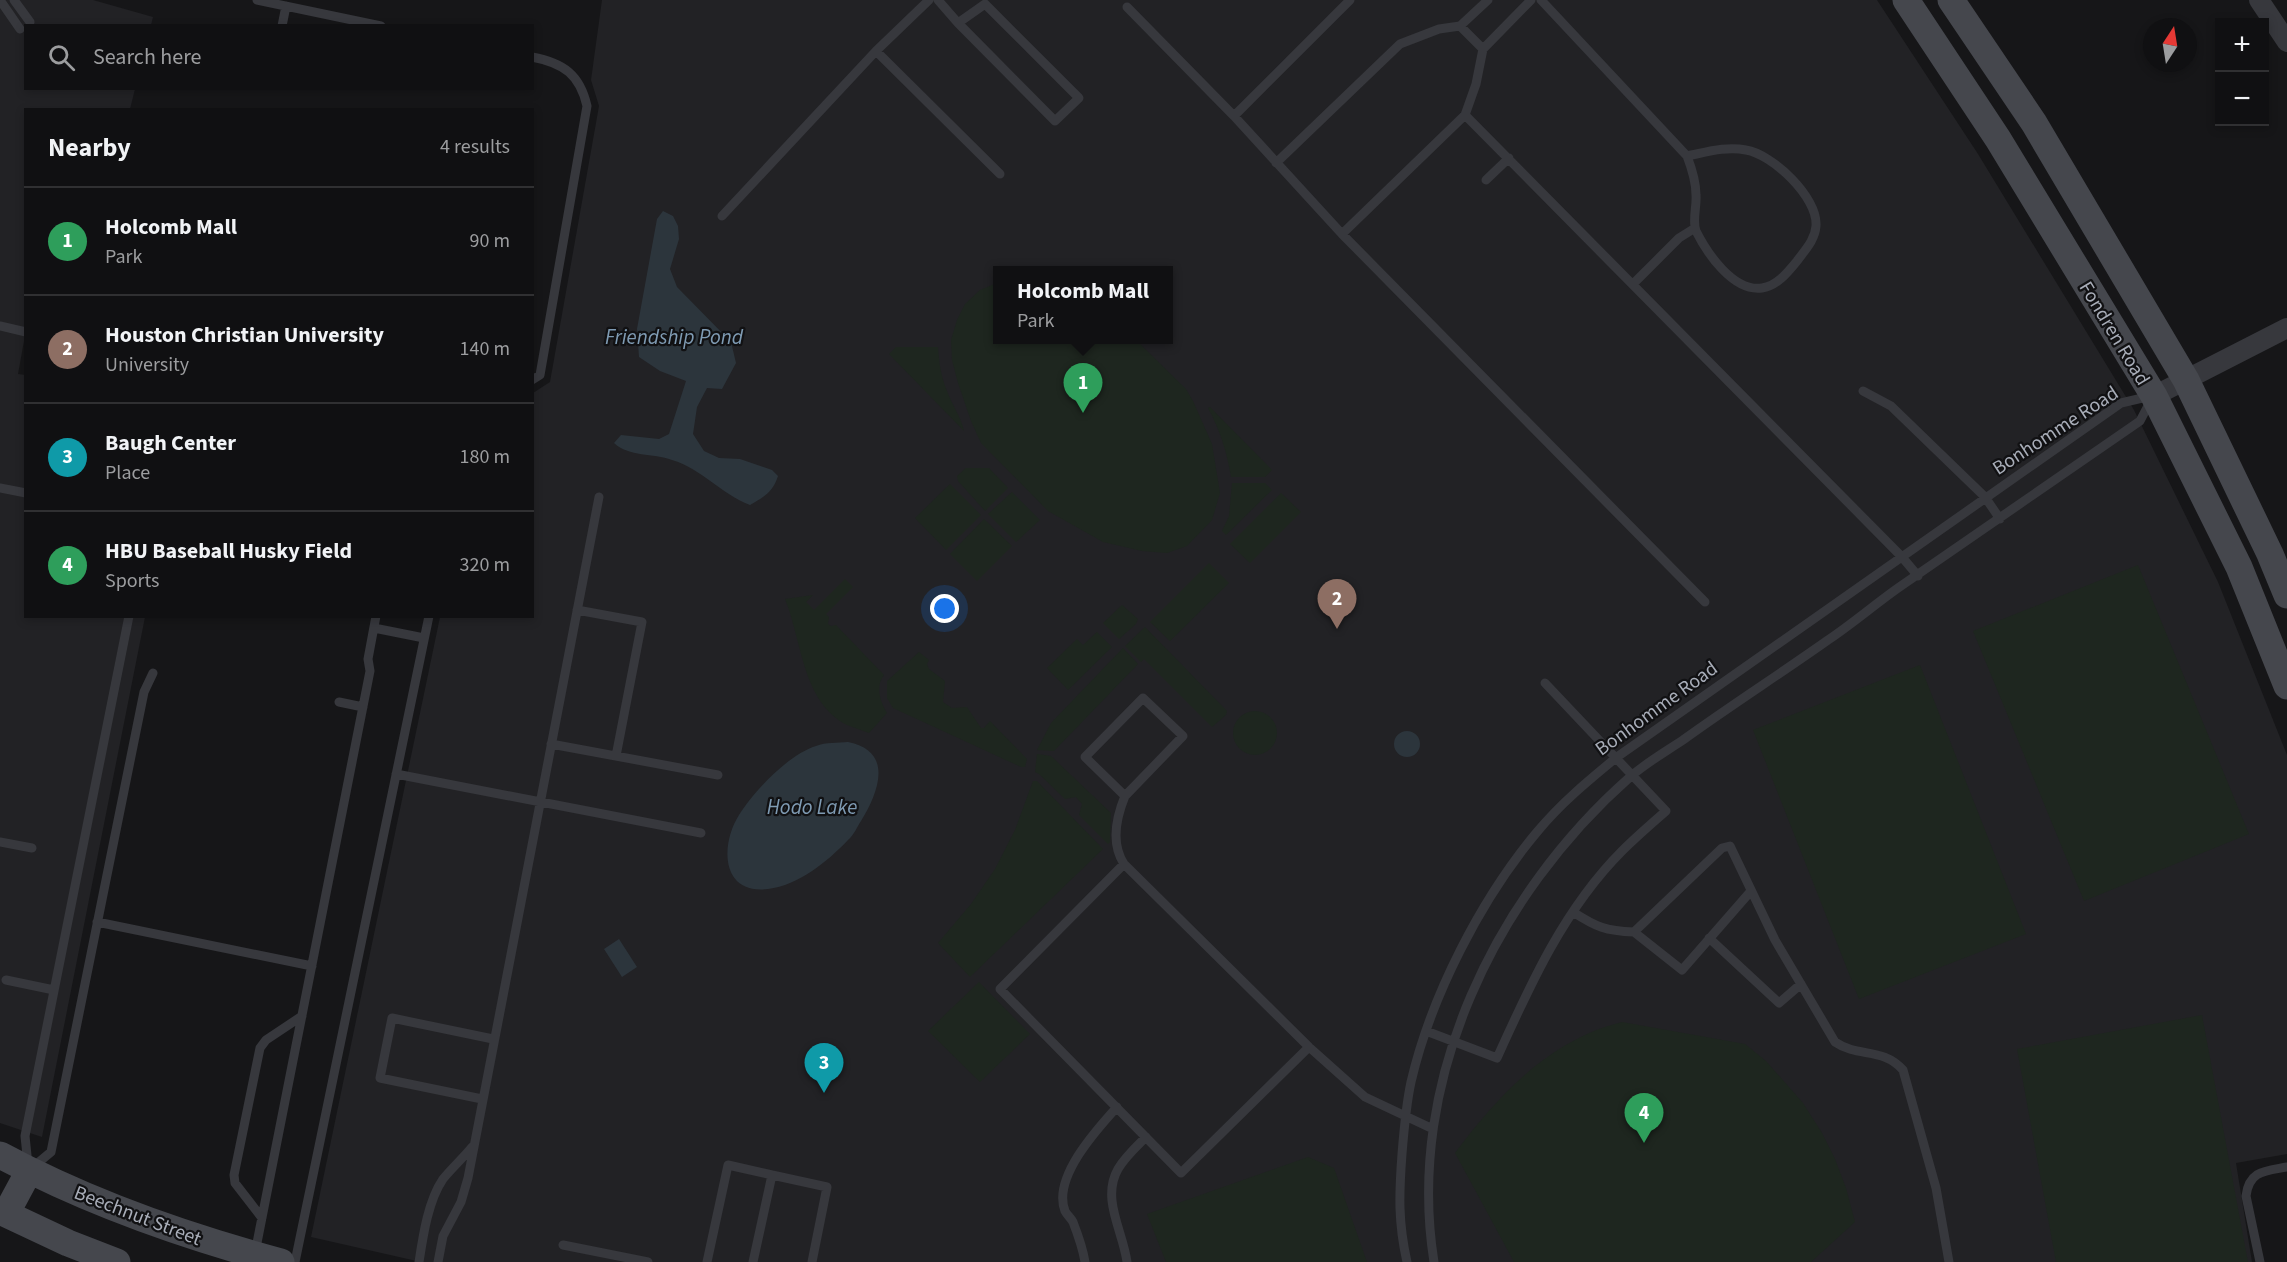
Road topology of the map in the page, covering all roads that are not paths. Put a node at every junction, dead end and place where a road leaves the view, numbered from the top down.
1 (0, 0) edge
2 (14, 0) edge
3 (257, 0) edge
4 (929, 0) edge
5 (938, 0) edge
6 (1350, 0) edge
7 (1488, 0) edge
8 (1531, 0) edge
9 (1541, 0) edge
10 (1906, 0) edge
11 (1951, 0) edge
12 (2259, 0) edge
13 (286, 6) junction
14 (1127, 8) dead end
15 (30, 22) dead end
16 (958, 23) junction
17 (282, 24) edge
18 (372, 24) edge
19 (1460, 26) junction
20 (20, 28) dead end
21 (2287, 41) edge
22 (1483, 49) junction
23 (876, 51) junction
24 (534, 58) edge
25 (1465, 115) junction
26 (1234, 116) junction
27 (1687, 156) junction
28 (1509, 158) junction
29 (1276, 163) junction
30 (1000, 174) dead end
31 (1486, 180) dead end
32 (722, 216) dead end
33 (1695, 228) junction
34 (1342, 234) junction
35 (1633, 284) junction
36 (0, 326) edge
37 (2287, 328) edge
38 (24, 332) edge
39 (534, 379) edge
40 (2186, 380) junction
41 (1863, 391) dead end
42 (2154, 396) junction
43 (0, 488) edge
44 (24, 493) edge
45 (599, 497) dead end
46 (1986, 497) junction
47 (2000, 519) junction
48 (1902, 557) junction
49 (1917, 576) junction
50 (2287, 595) edge
51 (1705, 602) dead end
52 (577, 610) junction
53 (129, 618) edge
54 (376, 618) edge
55 (429, 618) edge
56 (374, 628) junction
57 (424, 638) junction
58 (153, 673) dead end
59 (1545, 683) dead end
60 (2287, 686) edge
61 (339, 702) dead end
62 (363, 707) junction
63 (551, 744) junction
64 (616, 756) junction
65 (1617, 757) junction
66 (396, 774) junction
67 (1634, 774) junction
68 (718, 775) dead end
69 (1125, 796) junction
70 (540, 802) junction
71 (701, 833) dead end
72 (0, 842) edge
73 (33, 848) dead end
74 (1124, 864) junction
75 (1751, 891) junction
76 (1573, 912) junction
77 (98, 922) junction
78 (1634, 932) junction
79 (1709, 938) junction
80 (312, 966) junction
81 (6, 980) dead end
82 (1800, 984) junction
83 (54, 990) junction
84 (302, 1016) junction
85 (1426, 1032) junction
86 (493, 1039) junction
87 (1453, 1041) junction
88 (1309, 1047) junction
89 (482, 1099) junction
90 (1117, 1107) junction
91 (1405, 1115) junction
92 (1433, 1129) junction
93 (1146, 1137) junction
94 (472, 1147) junction
95 (0, 1155) edge
96 (2287, 1167) edge
97 (29, 1171) junction
98 (772, 1175) junction
99 (3, 1213) edge
100 (262, 1218) junction
101 (425, 1231) junction
102 (443, 1236) junction
103 (563, 1245) dead end
104 (255, 1255) junction
105 (117, 1262) edge
106 (281, 1262) edge
107 (295, 1262) edge
108 (418, 1262) edge
109 (438, 1262) edge
110 (648, 1262) edge
111 (707, 1262) edge
112 (753, 1262) edge
113 (812, 1262) edge
114 (1085, 1262) edge
115 (1127, 1262) edge
116 (1407, 1262) edge
117 (1434, 1262) edge
118 (1949, 1262) edge
119 (2260, 1262) edge

1 - 20 lane
2 - 15 lane
3 - 13 lane
4 - 23 lane
5 - 16 lane
6 - 26 lane
7 - 19 lane
8 - 22 lane
9 - 27 lane
10 - 42 main road, Fondren Road
11 - 40 main road, Fondren Road
12 - 21 street
13 - 17 lane
13 - 18 lane
14 - 26 lane
16 - 16 lane
19 - 22 lane
19 - 29 lane
22 - 25 lane
23 - 30 lane
23 - 32 lane
24 - 39 lane
25 - 28 lane
25 - 34 lane
26 - 29 lane
27 - 33 lane
27 - 33 lane
28 - 31 lane
28 - 35 lane
29 - 34 lane
33 - 35 lane
34 - 51 lane
35 - 48 lane
36 - 38 lane
37 - 40 street
40 - 42 street
40 - 50 main road, Fondren Road
41 - 46 lane
42 - 46 lane, Bonhomme Road
42 - 47 lane, Bonhomme Road
42 - 60 main road, Fondren Road
43 - 44 lane
45 - 52 lane
46 - 47 lane
46 - 48 lane, Bonhomme Road
47 - 49 lane, Bonhomme Road
48 - 49 lane
48 - 65 lane, Bonhomme Road
49 - 67 lane, Bonhomme Road
52 - 63 lane
52 - 64 lane
53 - 83 lane
54 - 56 lane
55 - 57 lane
56 - 57 lane
56 - 62 lane
57 - 66 lane
58 - 77 lane
59 - 65 lane
61 - 62 lane
62 - 80 lane
63 - 64 lane
63 - 70 lane
64 - 68 lane
65 - 67 lane
65 - 85 lane, Bonhomme Road
66 - 70 lane
66 - 107 lane
67 - 76 lane
67 - 87 lane, Bonhomme Road
69 - 69 lane
69 - 74 lane
70 - 71 lane
70 - 86 lane
72 - 73 lane
74 - 88 lane
74 - 90 lane
75 - 78 lane
75 - 79 lane
75 - 82 lane
76 - 78 lane
76 - 87 lane
77 - 80 lane
77 - 97 lane
78 - 79 lane
79 - 82 lane
80 - 84 lane
81 - 83 lane
82 - 118 lane
83 - 97 lane
84 - 100 lane
84 - 100 lane
85 - 87 lane
85 - 91 lane, Bonhomme Road
86 - 89 lane
86 - 89 lane
87 - 92 lane, Bonhomme Road
88 - 91 lane
88 - 93 lane
89 - 94 lane
90 - 93 lane
90 - 114 lane
91 - 92 lane
91 - 116 lane, Bonhomme Road
92 - 117 lane, Bonhomme Road
93 - 115 lane
94 - 101 lane
94 - 102 lane
95 - 97 main road, Beechnut Street
96 - 119 lane
97 - 99 main road
97 - 104 main road, Beechnut Street
98 - 111 lane
98 - 112 lane
98 - 113 lane
99 - 105 main road
100 - 104 lane
101 - 102 lane
101 - 108 lane
102 - 109 lane
103 - 110 lane
104 - 106 main road, Beechnut Street

